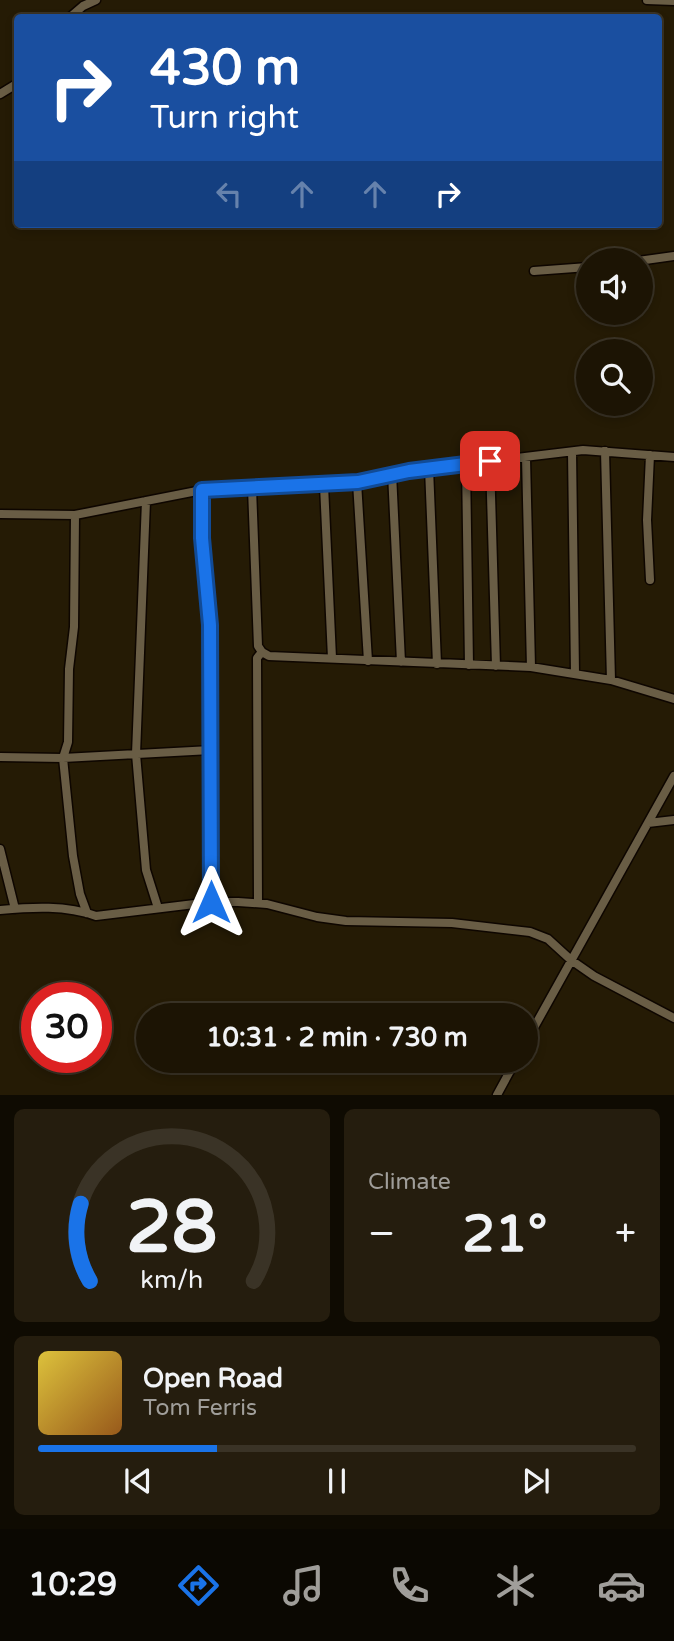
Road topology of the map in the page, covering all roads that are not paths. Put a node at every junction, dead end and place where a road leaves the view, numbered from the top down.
1 (96, 0) edge
2 (647, 0) edge
3 (674, 1) edge
4 (74, 14) edge
5 (674, 256) edge
6 (653, 259) edge
7 (576, 268) edge
8 (534, 271) dead end
9 (605, 450) junction
10 (572, 452) junction
11 (650, 454) junction
12 (526, 457) junction
13 (674, 457) edge
14 (490, 461) junction
15 (466, 463) junction
16 (429, 468) junction
17 (392, 473) junction
18 (358, 482) junction
19 (324, 485) junction
20 (252, 488) junction
21 (202, 490) junction
22 (146, 500) junction
23 (0, 514) edge
24 (75, 515) junction
25 (650, 580) dead end
26 (262, 652) junction
27 (332, 658) junction
28 (368, 661) junction
29 (401, 662) junction
30 (437, 664) junction
31 (470, 665) junction
32 (496, 666) junction
33 (531, 667) junction
34 (575, 673) junction
35 (611, 680) junction
36 (674, 699) edge
37 (211, 750) junction
38 (135, 754) junction
39 (0, 757) edge
40 (63, 758) junction
41 (674, 776) edge
42 (674, 820) edge
43 (648, 823) junction
44 (0, 849) edge
45 (211, 902) junction
46 (258, 903) junction
47 (158, 908) junction
48 (15, 909) junction
49 (0, 910) edge
50 (87, 913) junction
51 (571, 960) junction
52 (674, 1018) edge
53 (538, 1020) edge
54 (509, 1073) edge
55 (496, 1095) edge

1 - 4 street
2 - 3 street
5 - 6 street
7 - 8 street
9 - 10 street
9 - 11 street
9 - 35 street
10 - 12 street
10 - 34 street
11 - 13 street
11 - 25 street
12 - 14 street
12 - 33 street
14 - 15 street
14 - 32 street
15 - 16 street
15 - 31 street
16 - 17 street
16 - 30 street
17 - 18 street
17 - 29 street
18 - 19 street
18 - 28 street
19 - 20 street
19 - 27 street
20 - 21 street
20 - 26 street
21 - 22 street
21 - 37 street
22 - 24 street
22 - 38 street
23 - 24 street
24 - 40 street
26 - 27 street
26 - 46 street
27 - 28 street
28 - 29 street
29 - 30 street
30 - 31 street
31 - 32 street
32 - 33 street
33 - 34 street
34 - 35 street
35 - 36 street
37 - 38 street
37 - 45 street
38 - 40 street
38 - 47 street
39 - 40 street
40 - 50 street
41 - 43 street
42 - 43 street
43 - 51 street
44 - 48 street
45 - 46 street
45 - 47 street
46 - 51 street
47 - 50 street
48 - 49 street
48 - 50 street
51 - 52 street
51 - 53 street
54 - 55 street

